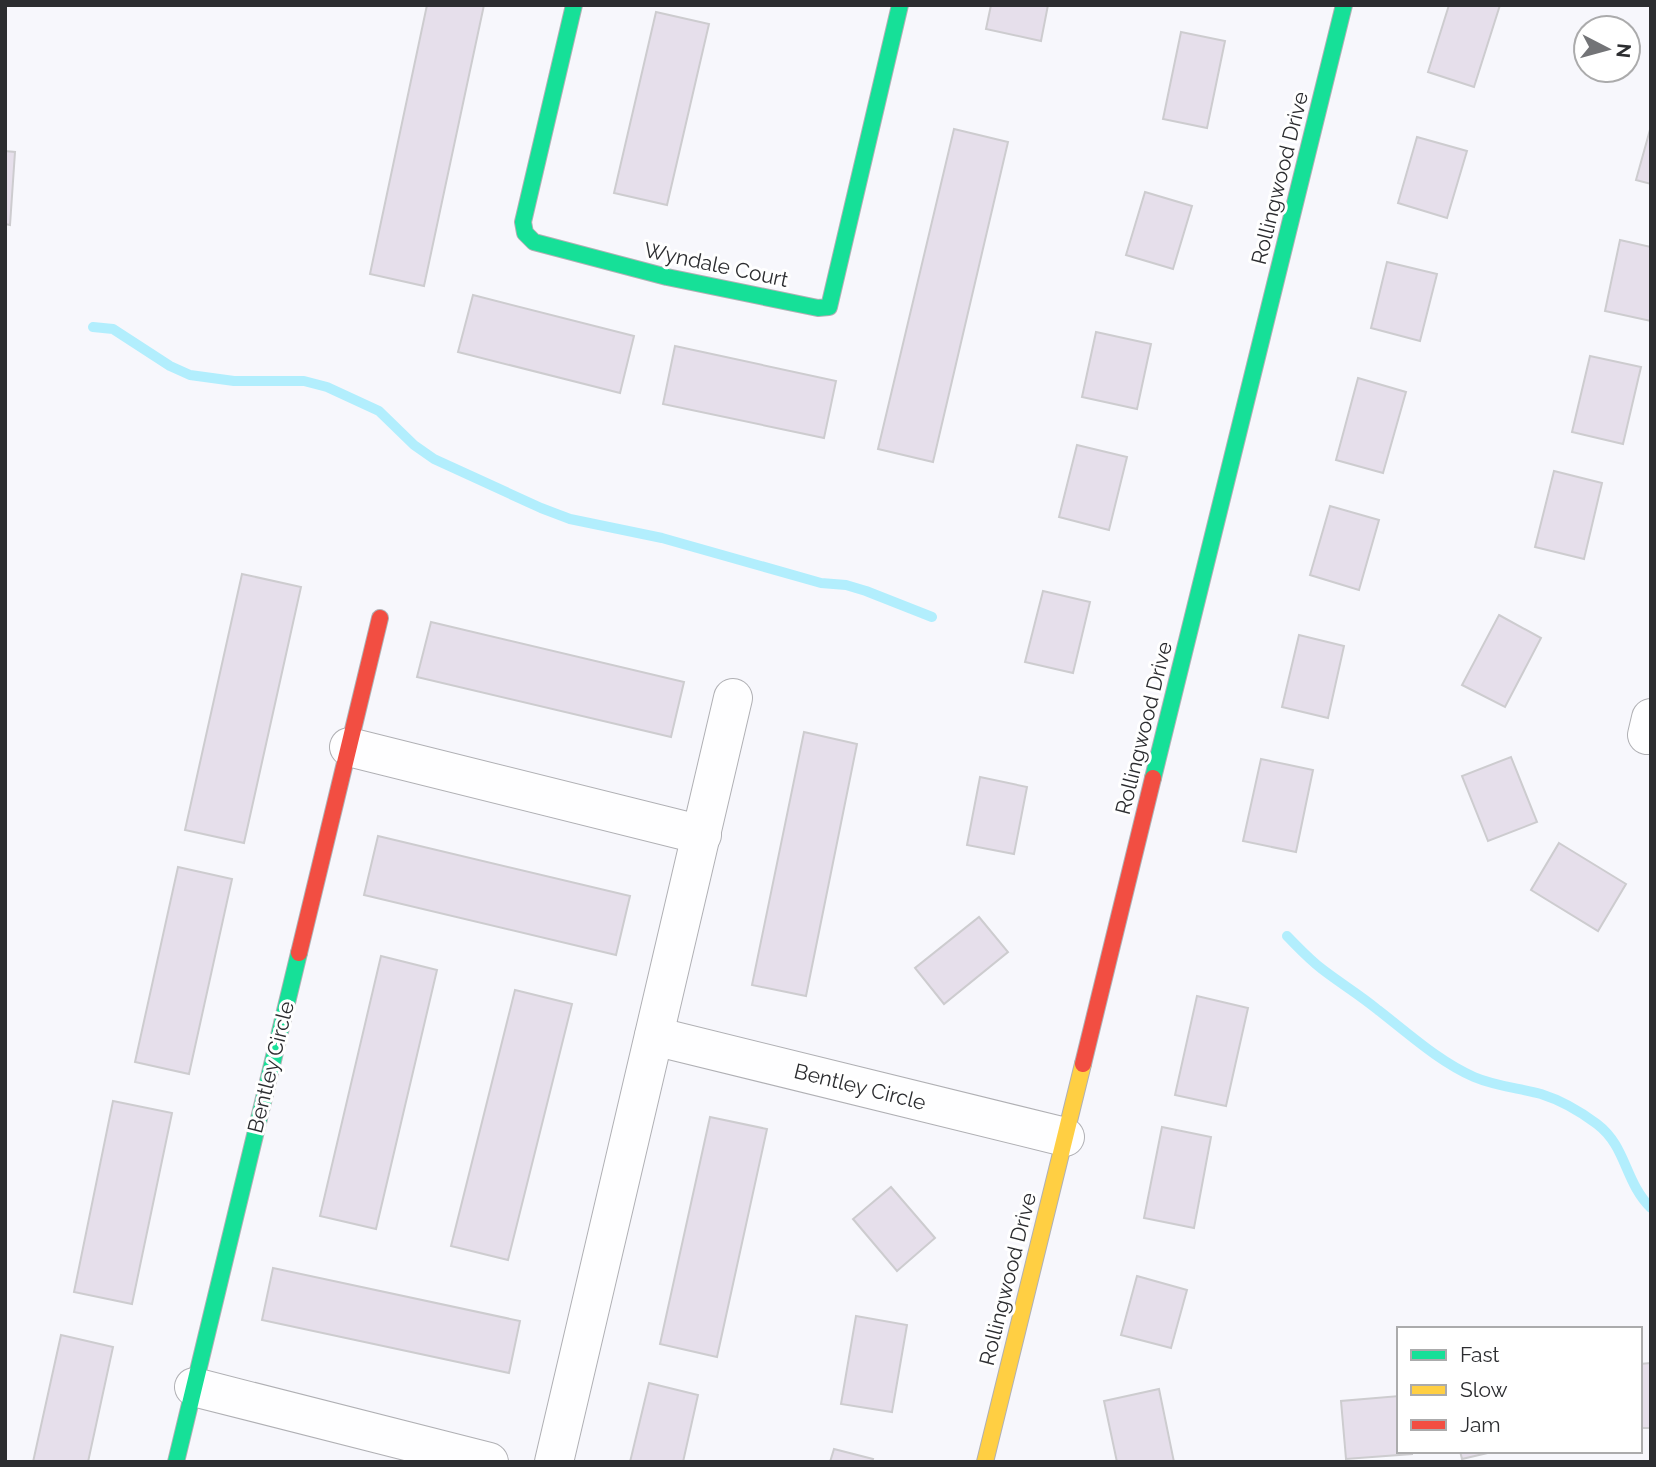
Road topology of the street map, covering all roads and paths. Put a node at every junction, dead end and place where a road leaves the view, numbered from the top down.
1 (574, 5) edge
2 (900, 5) edge
3 (1344, 5) edge
4 (380, 618) dead end
5 (733, 698) dead end
6 (349, 747) junction
7 (702, 835) junction
8 (654, 1036) junction
9 (1065, 1138) junction
10 (194, 1387) junction
11 (176, 1462) edge
12 (489, 1462) edge
13 (554, 1462) edge
14 (985, 1462) edge

1 - 2 street, Wyndale Court
3 - 9 street, Rollingwood Drive
4 - 6 street, Bentley Circle
5 - 7 street
6 - 7 street
6 - 10 street, Bentley Circle
7 - 8 street
8 - 9 street, Bentley Circle
8 - 13 street
9 - 14 street, Rollingwood Drive
10 - 11 street, Bentley Circle
10 - 12 street

